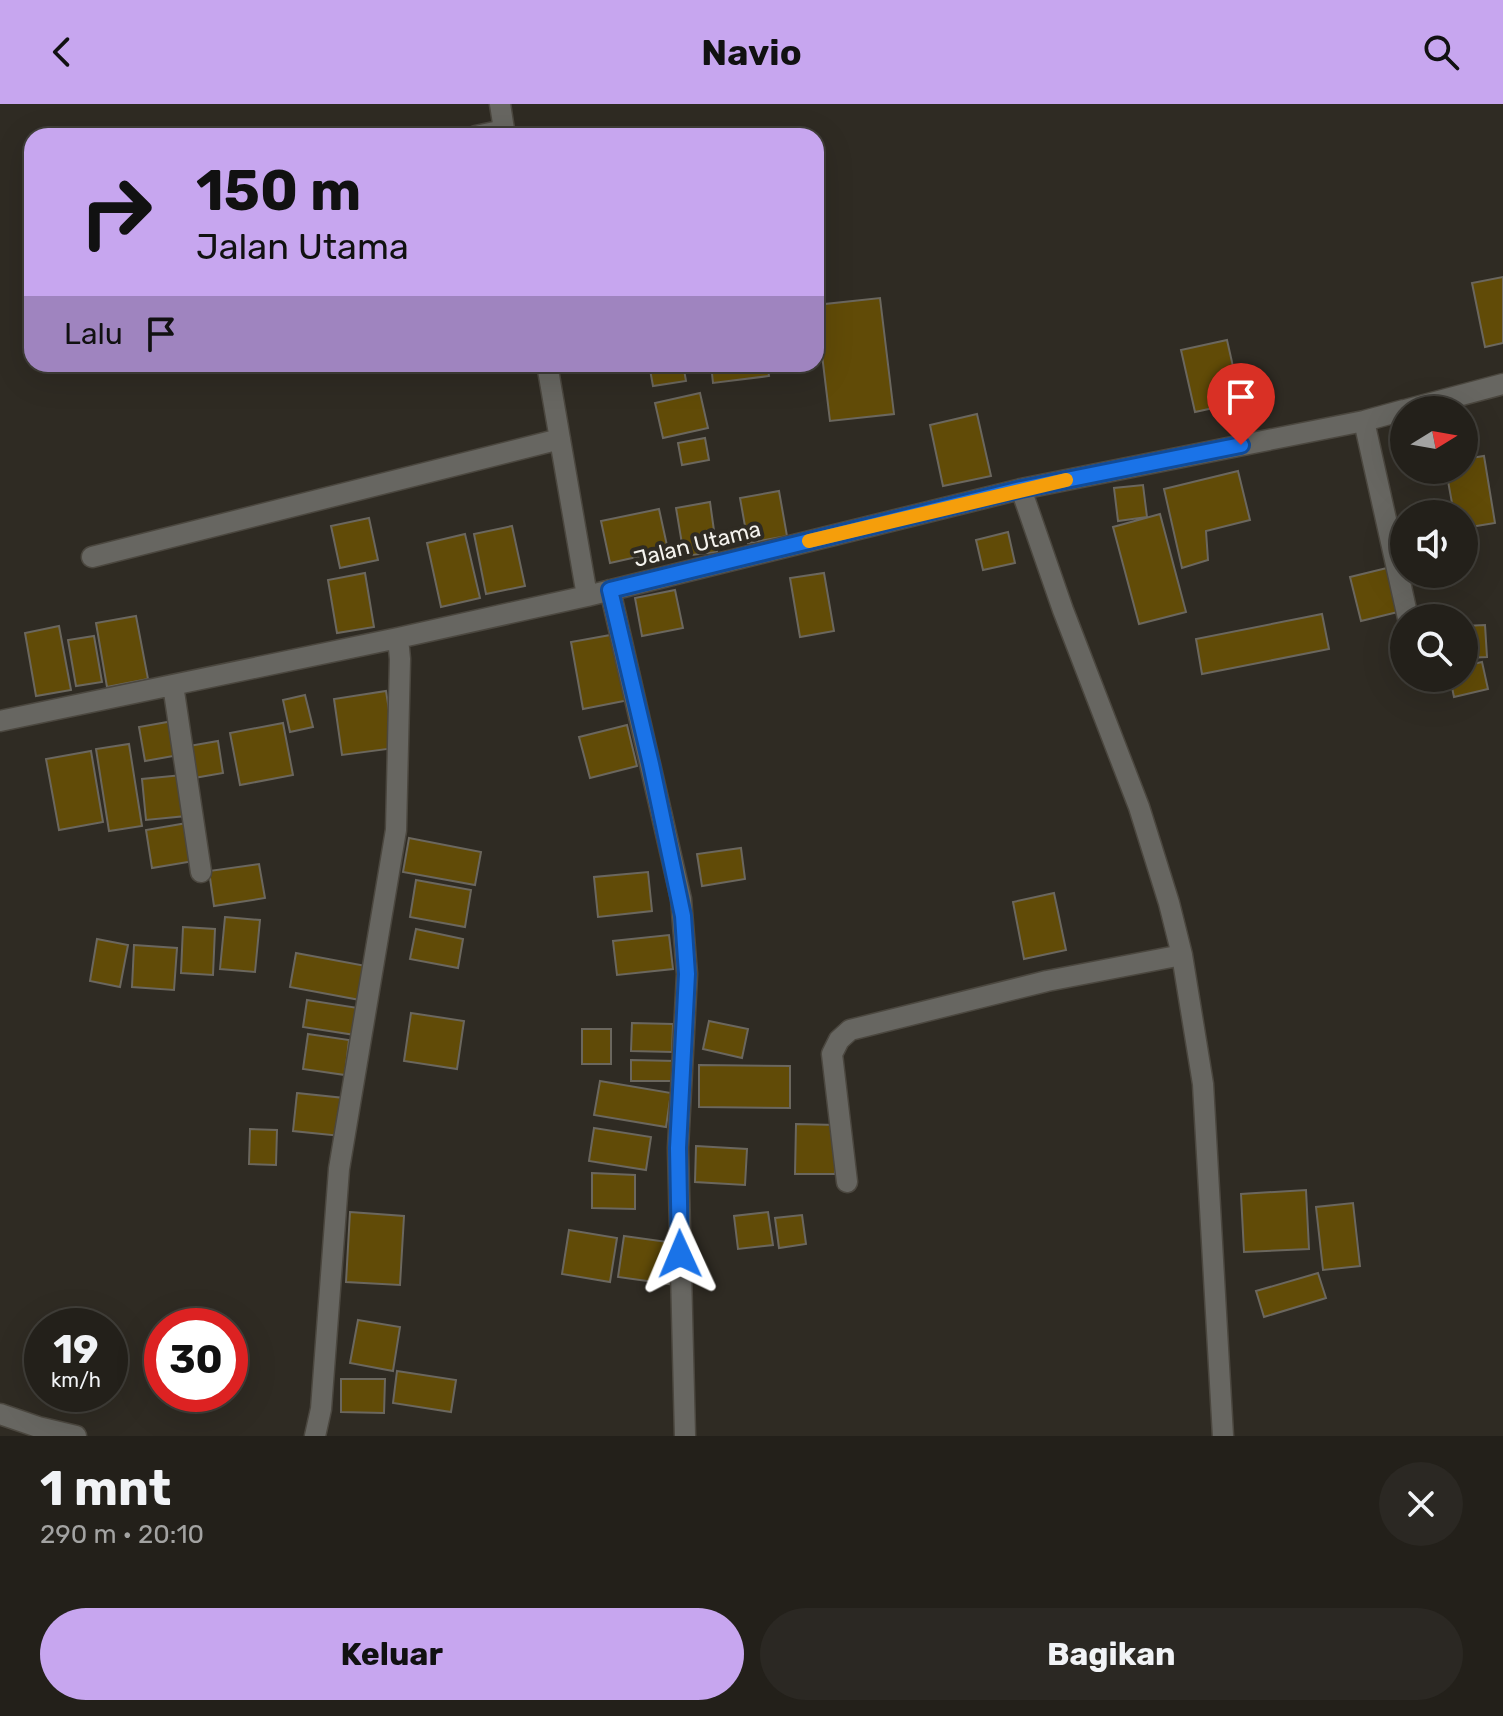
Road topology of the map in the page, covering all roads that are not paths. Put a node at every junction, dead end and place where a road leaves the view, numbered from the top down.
1 (500, 104) edge
2 (504, 128) edge
3 (548, 372) edge
4 (1503, 384) edge
5 (1457, 396) edge
6 (1390, 414) edge
7 (1364, 421) junction
8 (560, 439) junction
9 (1021, 489) junction
10 (92, 557) dead end
11 (610, 590) junction
12 (587, 596) junction
13 (1405, 604) edge
14 (398, 638) junction
15 (173, 685) junction
16 (0, 721) edge
17 (201, 872) dead end
18 (1182, 955) junction
19 (847, 1182) dead end
20 (0, 1414) edge
21 (76, 1436) edge
22 (315, 1436) edge
23 (685, 1436) edge
24 (1223, 1436) edge

1 - 2 street
3 - 8 street
4 - 5 street, Jalan Utama
6 - 7 street, Jalan Utama
7 - 9 street, Jalan Utama
7 - 13 street
8 - 10 street
8 - 12 street
9 - 11 street, Jalan Utama
9 - 18 street
11 - 12 street, Jalan Utama
11 - 23 street
12 - 14 street, Jalan Utama
14 - 15 street, Jalan Utama
14 - 22 street
15 - 16 street, Jalan Utama
15 - 17 street
18 - 19 street
18 - 24 street
20 - 21 street

